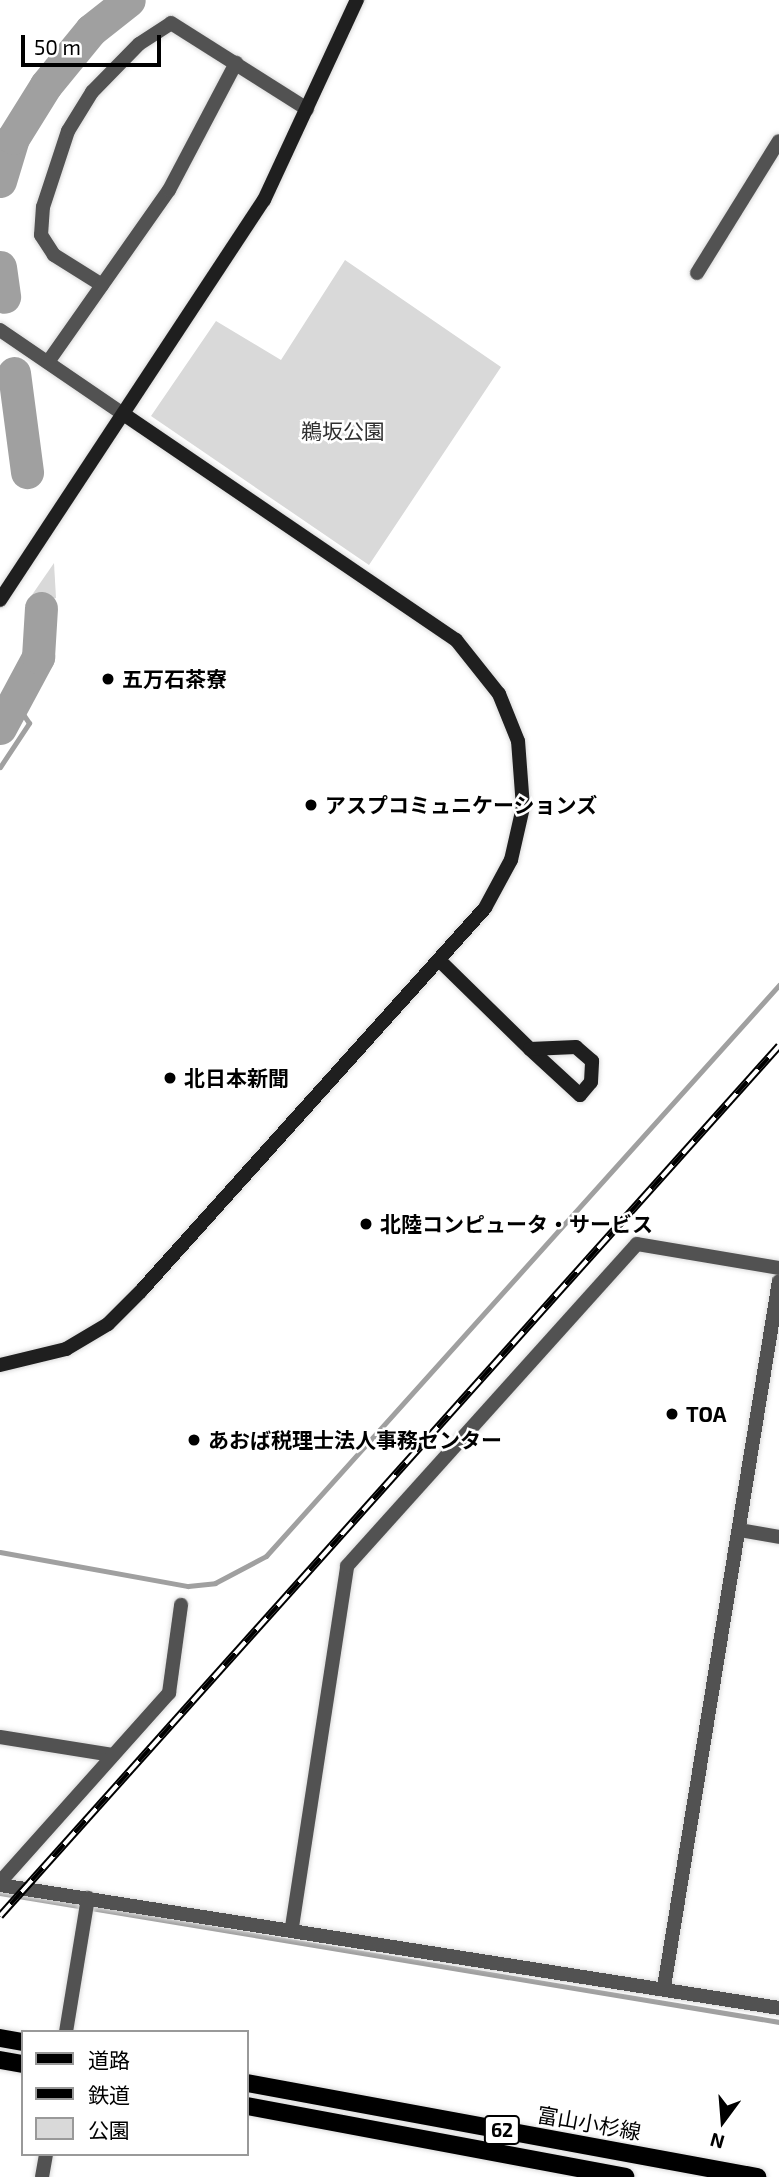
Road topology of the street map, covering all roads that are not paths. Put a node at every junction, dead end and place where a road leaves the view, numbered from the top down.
1 (356, 0) edge
2 (236, 63) junction
3 (307, 110) junction
4 (779, 141) edge
5 (697, 273) dead end
6 (102, 285) junction
7 (0, 330) edge
8 (48, 362) junction
9 (123, 414) junction
10 (0, 600) edge
11 (439, 960) junction
12 (530, 1049) dead end
13 (779, 1268) edge
14 (779, 1281) edge
15 (0, 1365) edge
16 (740, 1530) junction
17 (779, 1537) edge
18 (181, 1605) dead end
19 (0, 1737) edge
20 (113, 1755) junction
21 (0, 1883) edge
22 (88, 1898) junction
23 (292, 1927) junction
24 (664, 1987) junction
25 (779, 2008) edge
26 (66, 2030) edge
27 (0, 2038) edge
28 (21, 2042) edge
29 (0, 2060) edge
30 (21, 2064) edge
31 (248, 2083) edge
32 (248, 2106) edge
33 (46, 2156) edge
34 (42, 2177) edge
35 (620, 2177) edge
36 (757, 2177) edge

1 - 3 street
2 - 3 street
2 - 6 street
2 - 6 street
3 - 9 street
4 - 5 street
6 - 8 street
7 - 8 street
8 - 9 street
9 - 10 street
9 - 11 street
11 - 12 street
11 - 15 street
13 - 23 street
14 - 16 street
16 - 17 street
16 - 24 street
18 - 20 street
19 - 20 street
20 - 21 street
21 - 22 street
22 - 23 street
22 - 26 street
23 - 24 street
24 - 25 street
27 - 28 main road
29 - 30 main road
31 - 36 main road, 富山小杉線 / 62
32 - 35 main road, 62
33 - 34 street

